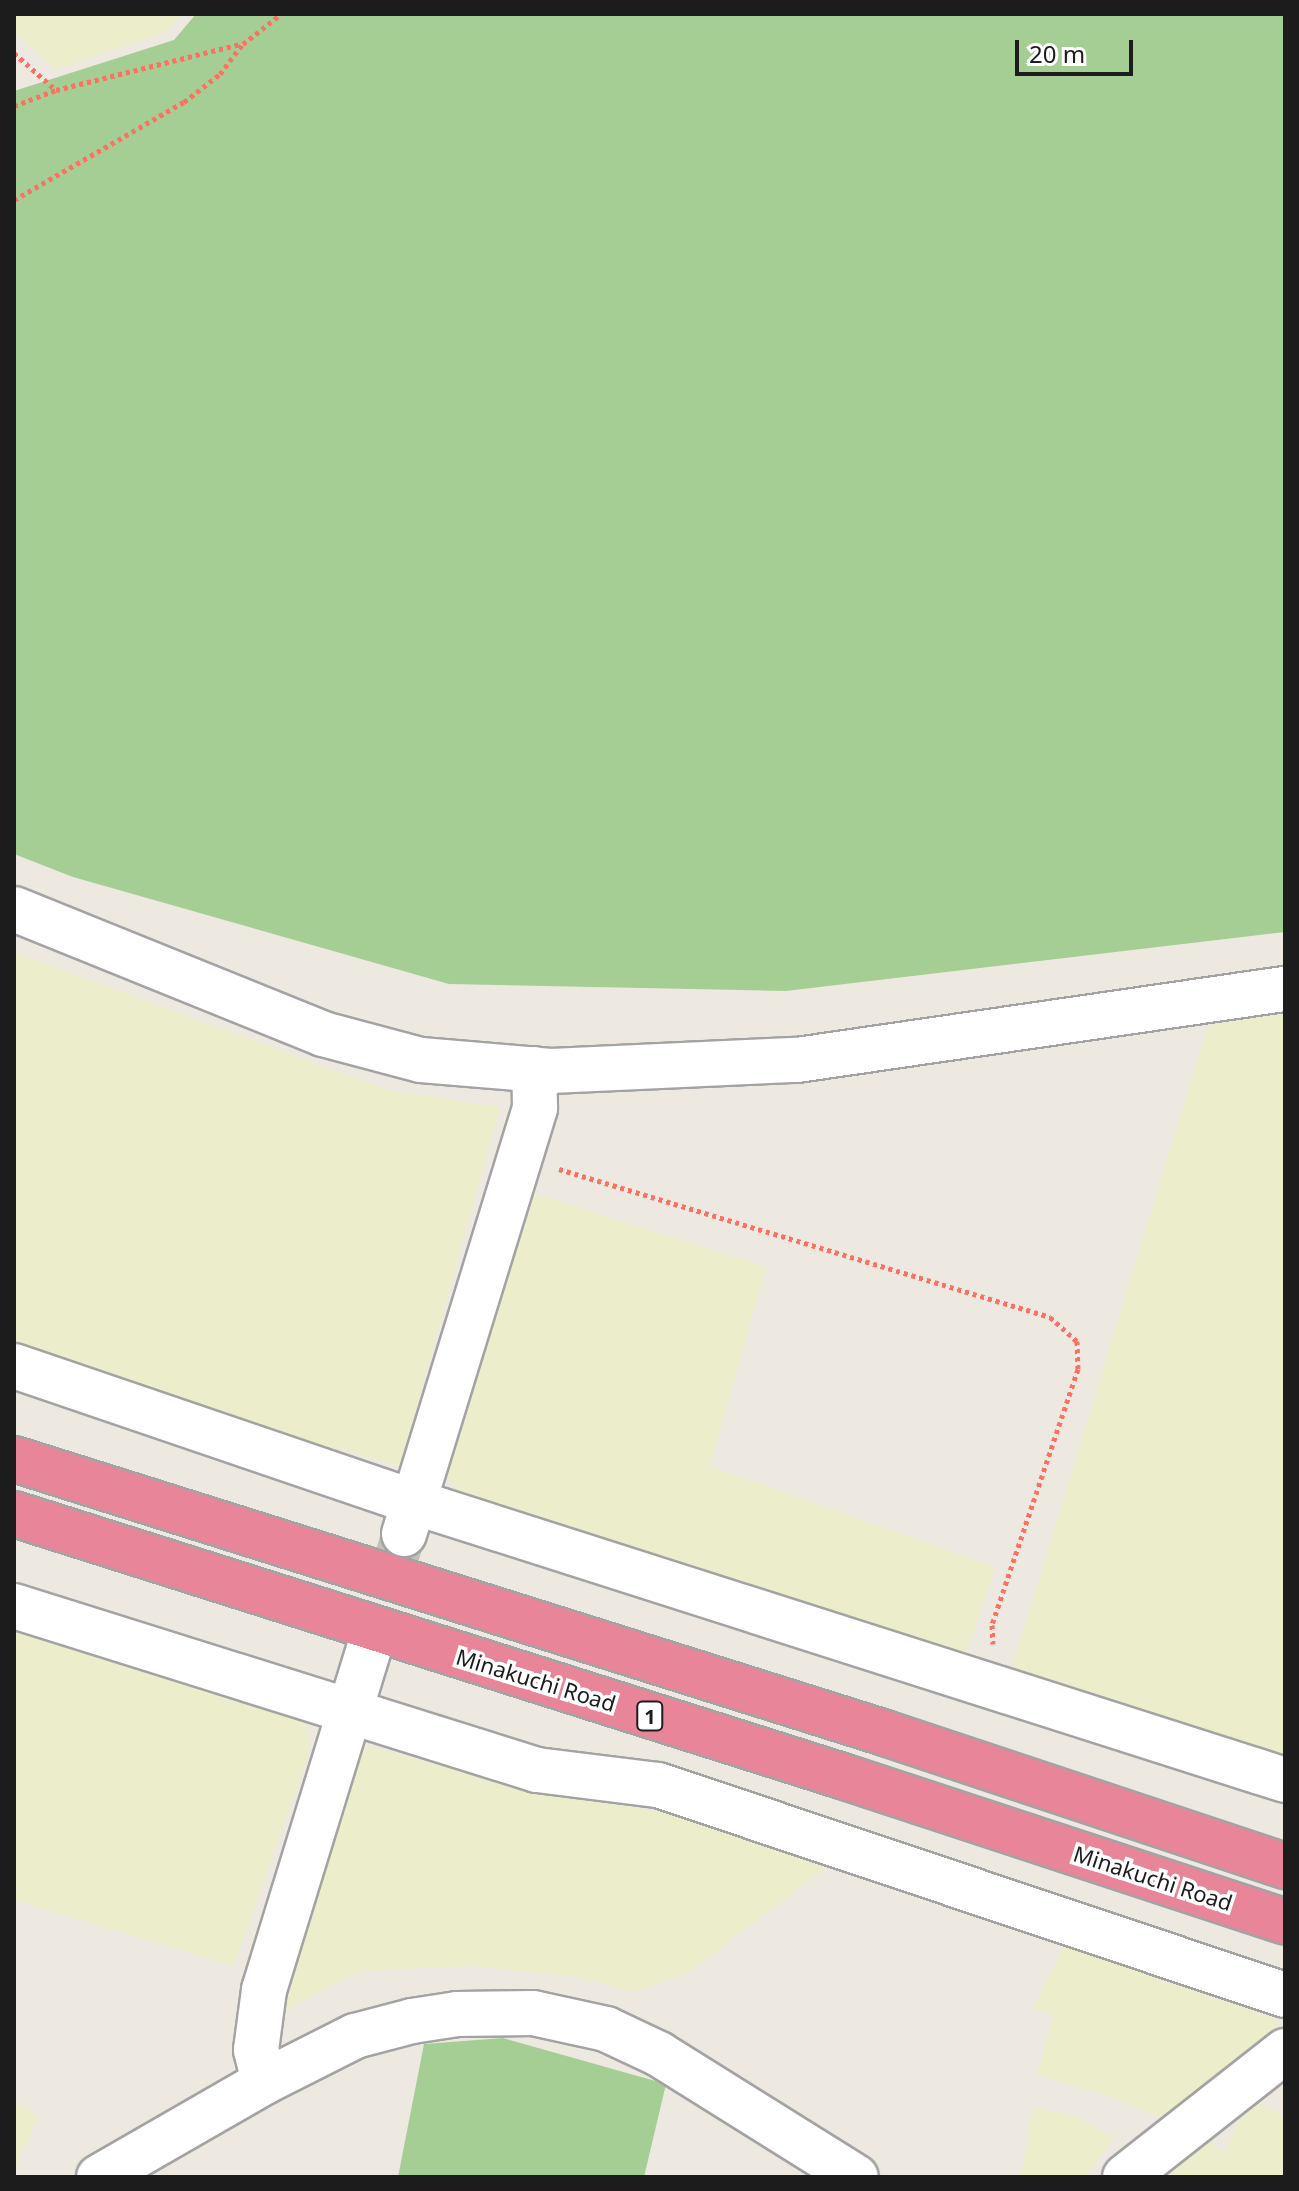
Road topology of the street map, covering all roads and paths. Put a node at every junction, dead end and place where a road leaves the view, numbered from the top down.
1 (281, 14) edge
2 (243, 44) junction
3 (14, 53) edge
4 (56, 90) junction
5 (14, 106) edge
6 (14, 200) edge
7 (14, 909) edge
8 (1285, 989) edge
9 (534, 1069) junction
10 (519, 1158) junction
11 (14, 1366) edge
12 (14, 1459) edge
13 (14, 1514) edge
14 (409, 1518) junction
15 (14, 1606) edge
16 (369, 1649) tunnel mouth
17 (993, 1685) junction
18 (350, 1712) junction
19 (1285, 1780) edge
20 (1285, 1866) edge
21 (1285, 1922) edge
22 (1285, 1995) edge
23 (1285, 2051) edge
24 (264, 2082) junction
25 (99, 2177) edge
26 (856, 2177) edge
27 (1125, 2177) edge

1 - 2 path
2 - 4 path
2 - 6 path
3 - 4 path
4 - 5 path
7 - 9 street
8 - 9 street
9 - 10 street
10 - 14 street
10 - 17 path
11 - 14 street
12 - 20 highway
13 - 21 highway, Minakuchi Road / 1
14 - 17 street
15 - 18 street
16 - 18 street
17 - 19 street
18 - 22 street
18 - 24 street
23 - 27 street
24 - 25 street
24 - 26 street

